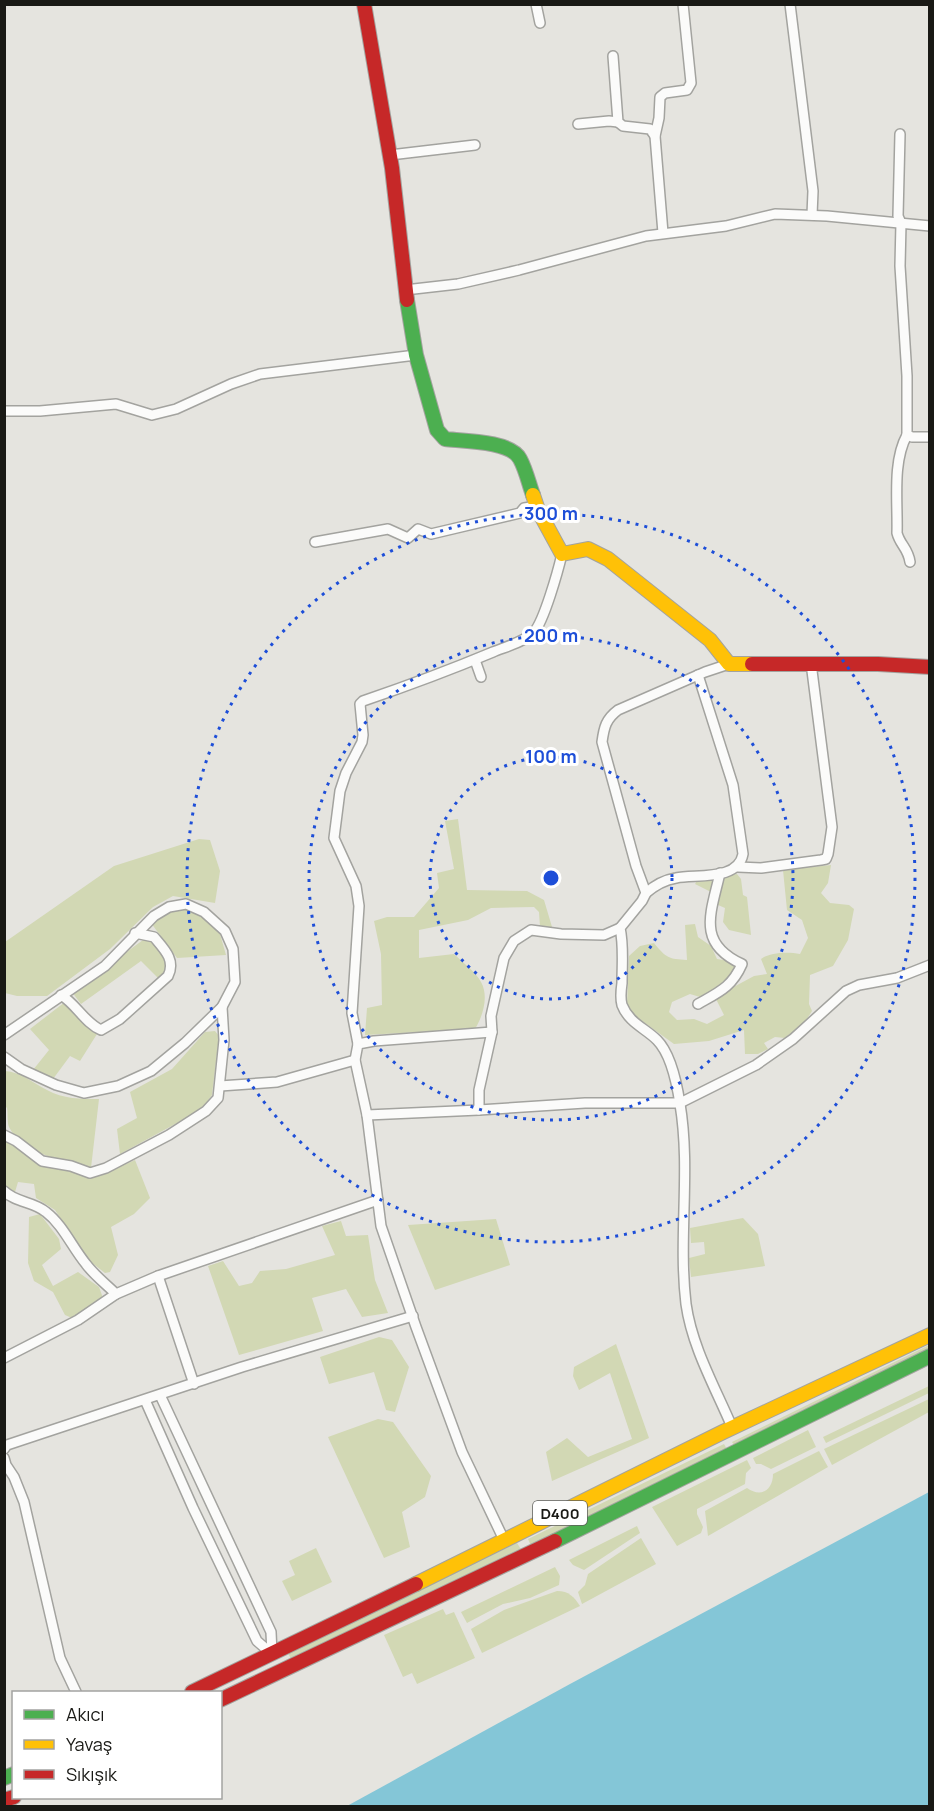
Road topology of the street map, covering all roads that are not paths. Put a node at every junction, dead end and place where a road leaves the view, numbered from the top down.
1 (364, 4) edge
2 (536, 4) edge
3 (683, 4) edge
4 (790, 4) edge
5 (540, 23) dead end
6 (613, 56) dead end
7 (618, 122) junction
8 (578, 124) dead end
9 (900, 134) dead end
10 (655, 136) junction
11 (475, 145) dead end
12 (390, 154) junction
13 (812, 215) junction
14 (902, 223) junction
15 (930, 226) edge
16 (663, 233) junction
17 (405, 291) junction
18 (416, 355) junction
19 (4, 411) edge
20 (907, 435) junction
21 (930, 437) edge
22 (537, 506) junction
23 (315, 542) dead end
24 (562, 554) junction
25 (910, 562) dead end
26 (475, 660) junction
27 (811, 663) junction
28 (729, 664) junction
29 (930, 667) edge
30 (699, 675) junction
31 (481, 677) dead end
32 (738, 867) junction
33 (720, 873) junction
34 (646, 893) junction
35 (620, 928) junction
36 (135, 933) junction
37 (930, 965) edge
38 (61, 995) junction
39 (698, 1004) dead end
40 (222, 1007) junction
41 (492, 1032) junction
42 (4, 1035) edge
43 (358, 1044) junction
44 (4, 1057) edge
45 (355, 1060) junction
46 (220, 1086) junction
47 (680, 1103) junction
48 (478, 1110) junction
49 (367, 1115) junction
50 (4, 1136) edge
51 (4, 1191) edge
52 (378, 1200) junction
53 (159, 1276) junction
54 (116, 1294) junction
55 (412, 1316) junction
56 (930, 1335) edge
57 (930, 1356) edge
58 (4, 1358) edge
59 (194, 1384) junction
60 (160, 1395) junction
61 (146, 1400) junction
62 (732, 1427) junction
63 (4, 1449) edge
64 (4, 1458) edge
65 (504, 1540) junction
66 (272, 1654) junction
67 (280, 1671) junction
68 (76, 1691) edge
69 (194, 1691) edge
70 (222, 1699) edge

1 - 12 main road
2 - 5 street
3 - 10 street
4 - 13 street
6 - 7 street
7 - 8 street
7 - 10 street
9 - 14 street
10 - 16 street
11 - 12 street
12 - 17 main road
13 - 14 street
13 - 16 street
14 - 15 street
14 - 20 street
16 - 17 street
17 - 18 main road
18 - 19 street
18 - 22 main road
20 - 21 street
20 - 25 street
22 - 23 street
22 - 24 main road
24 - 26 street
24 - 28 main road
26 - 31 street
26 - 43 street
27 - 28 main road
27 - 29 main road
27 - 32 street
28 - 30 street
30 - 32 street
30 - 34 street
32 - 33 street
33 - 34 street
33 - 39 street
34 - 35 street
35 - 41 street
35 - 47 street
36 - 38 street
36 - 38 street
36 - 40 street
37 - 47 street
38 - 42 street
40 - 44 street
40 - 46 street
41 - 43 street
41 - 48 street
43 - 45 street
45 - 46 street
45 - 49 street
46 - 50 street
47 - 48 street
47 - 62 street
48 - 49 street
49 - 52 street
51 - 54 street
52 - 53 street
52 - 55 street
53 - 54 street
53 - 59 street
54 - 58 street
55 - 59 street
55 - 65 street
56 - 62 main road, D400
57 - 67 main road, D400
59 - 60 street
60 - 61 street
60 - 66 street
61 - 63 street
61 - 66 street
62 - 65 main road, D400
64 - 68 street
65 - 66 main road, D400
66 - 67 main road
66 - 69 main road, D400
67 - 70 main road, D400

